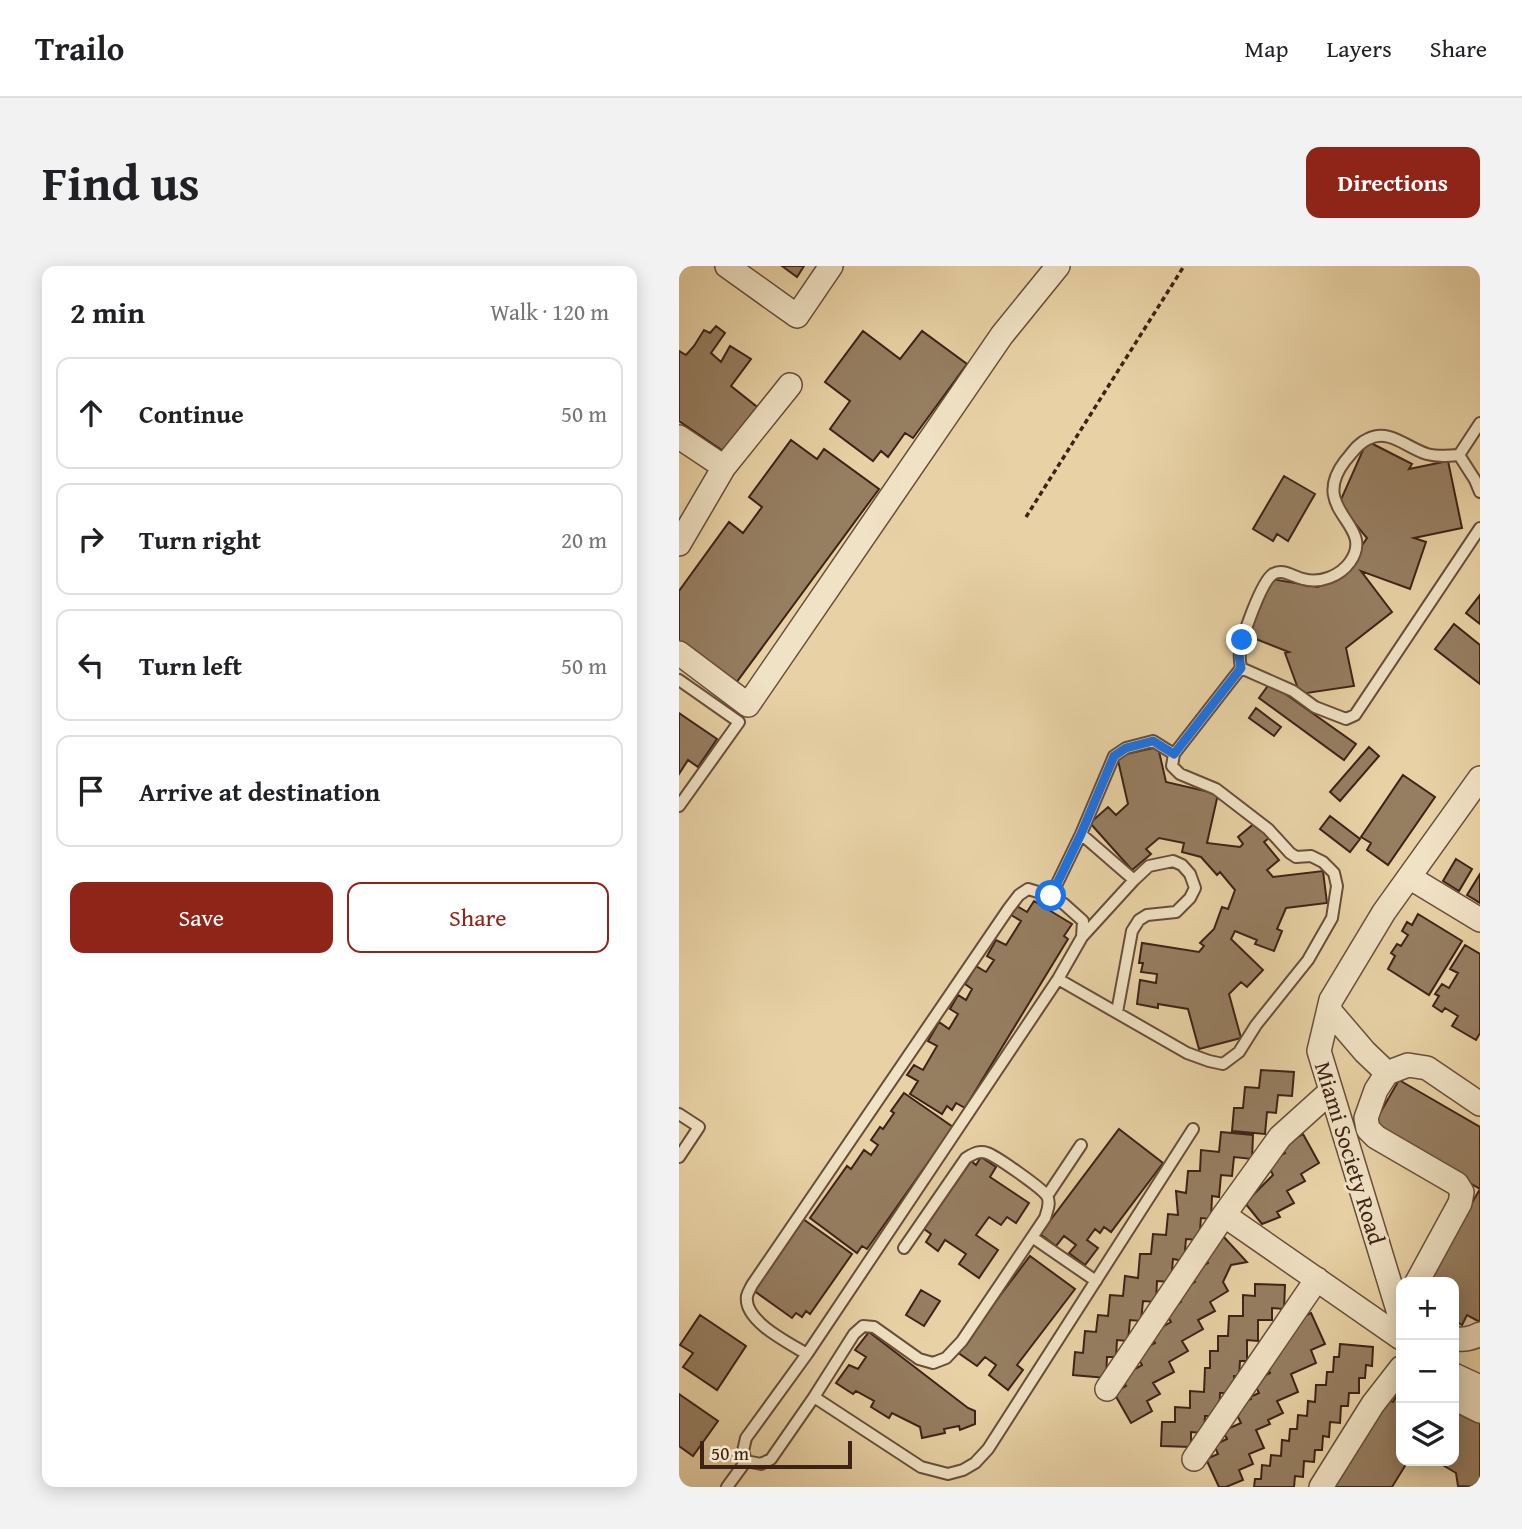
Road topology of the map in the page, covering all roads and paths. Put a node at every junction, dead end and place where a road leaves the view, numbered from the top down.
1 (727, 266) edge
2 (831, 266) edge
3 (1058, 266) edge
4 (1184, 266) edge
5 (790, 385) dead end
6 (1480, 423) edge
7 (679, 437) edge
8 (1459, 455) junction
9 (725, 467) junction
10 (1480, 492) edge
11 (1026, 517) dead end
12 (1480, 528) edge
13 (679, 544) edge
14 (679, 653) edge
15 (1241, 668) junction
16 (679, 680) edge
17 (1174, 754) junction
18 (1480, 778) edge
19 (679, 806) edge
20 (1081, 834) junction
21 (1409, 877) junction
22 (1134, 880) junction
23 (1051, 896) junction
24 (1480, 920) edge
25 (1082, 937) junction
26 (1058, 979) junction
27 (1329, 1010) junction
28 (1117, 1013) junction
29 (1387, 1073) junction
30 (1331, 1091) junction
31 (1480, 1104) edge
32 (679, 1114) edge
33 (1193, 1129) dead end
34 (1081, 1145) dead end
35 (679, 1157) edge
36 (1047, 1196) junction
37 (1224, 1215) junction
38 (1032, 1237) junction
39 (904, 1248) dead end
40 (1420, 1277) edge
41 (1317, 1279) junction
42 (1096, 1282) junction
43 (1396, 1304) edge
44 (1396, 1334) edge
45 (1480, 1334) edge
46 (1459, 1339) edge
47 (807, 1354) junction
48 (1396, 1375) edge
49 (1459, 1377) edge
50 (1480, 1387) edge
51 (1107, 1389) dead end
52 (814, 1397) junction
53 (1459, 1400) edge
54 (1480, 1411) edge
55 (1193, 1459) dead end
56 (746, 1461) junction
57 (727, 1487) edge
58 (1321, 1487) edge

1 - 2 street
3 - 14 street
4 - 11 path
5 - 9 street
6 - 8 lane
7 - 9 street
8 - 10 lane
8 - 15 lane
9 - 13 street
12 - 15 lane
15 - 17 lane
16 - 19 lane
17 - 20 lane
17 - 28 lane
18 - 21 street, Miami Society Road
20 - 22 lane
20 - 23 lane
21 - 24 street
21 - 27 street, Miami Society Road
22 - 25 lane
22 - 28 lane
23 - 25 lane
23 - 47 lane
25 - 26 lane
26 - 28 lane
26 - 47 lane
27 - 29 street
27 - 30 street, Miami Society Road
29 - 31 street
29 - 40 street
30 - 37 street
30 - 43 street, Miami Society Road
32 - 35 lane
33 - 42 lane
34 - 36 lane
36 - 38 lane
36 - 39 lane
37 - 41 street
37 - 51 street
38 - 42 lane
38 - 52 lane
41 - 44 street
41 - 55 street
42 - 52 lane
45 - 46 street
47 - 56 lane
48 - 58 street
49 - 50 street
52 - 56 lane
53 - 54 street
56 - 57 lane

